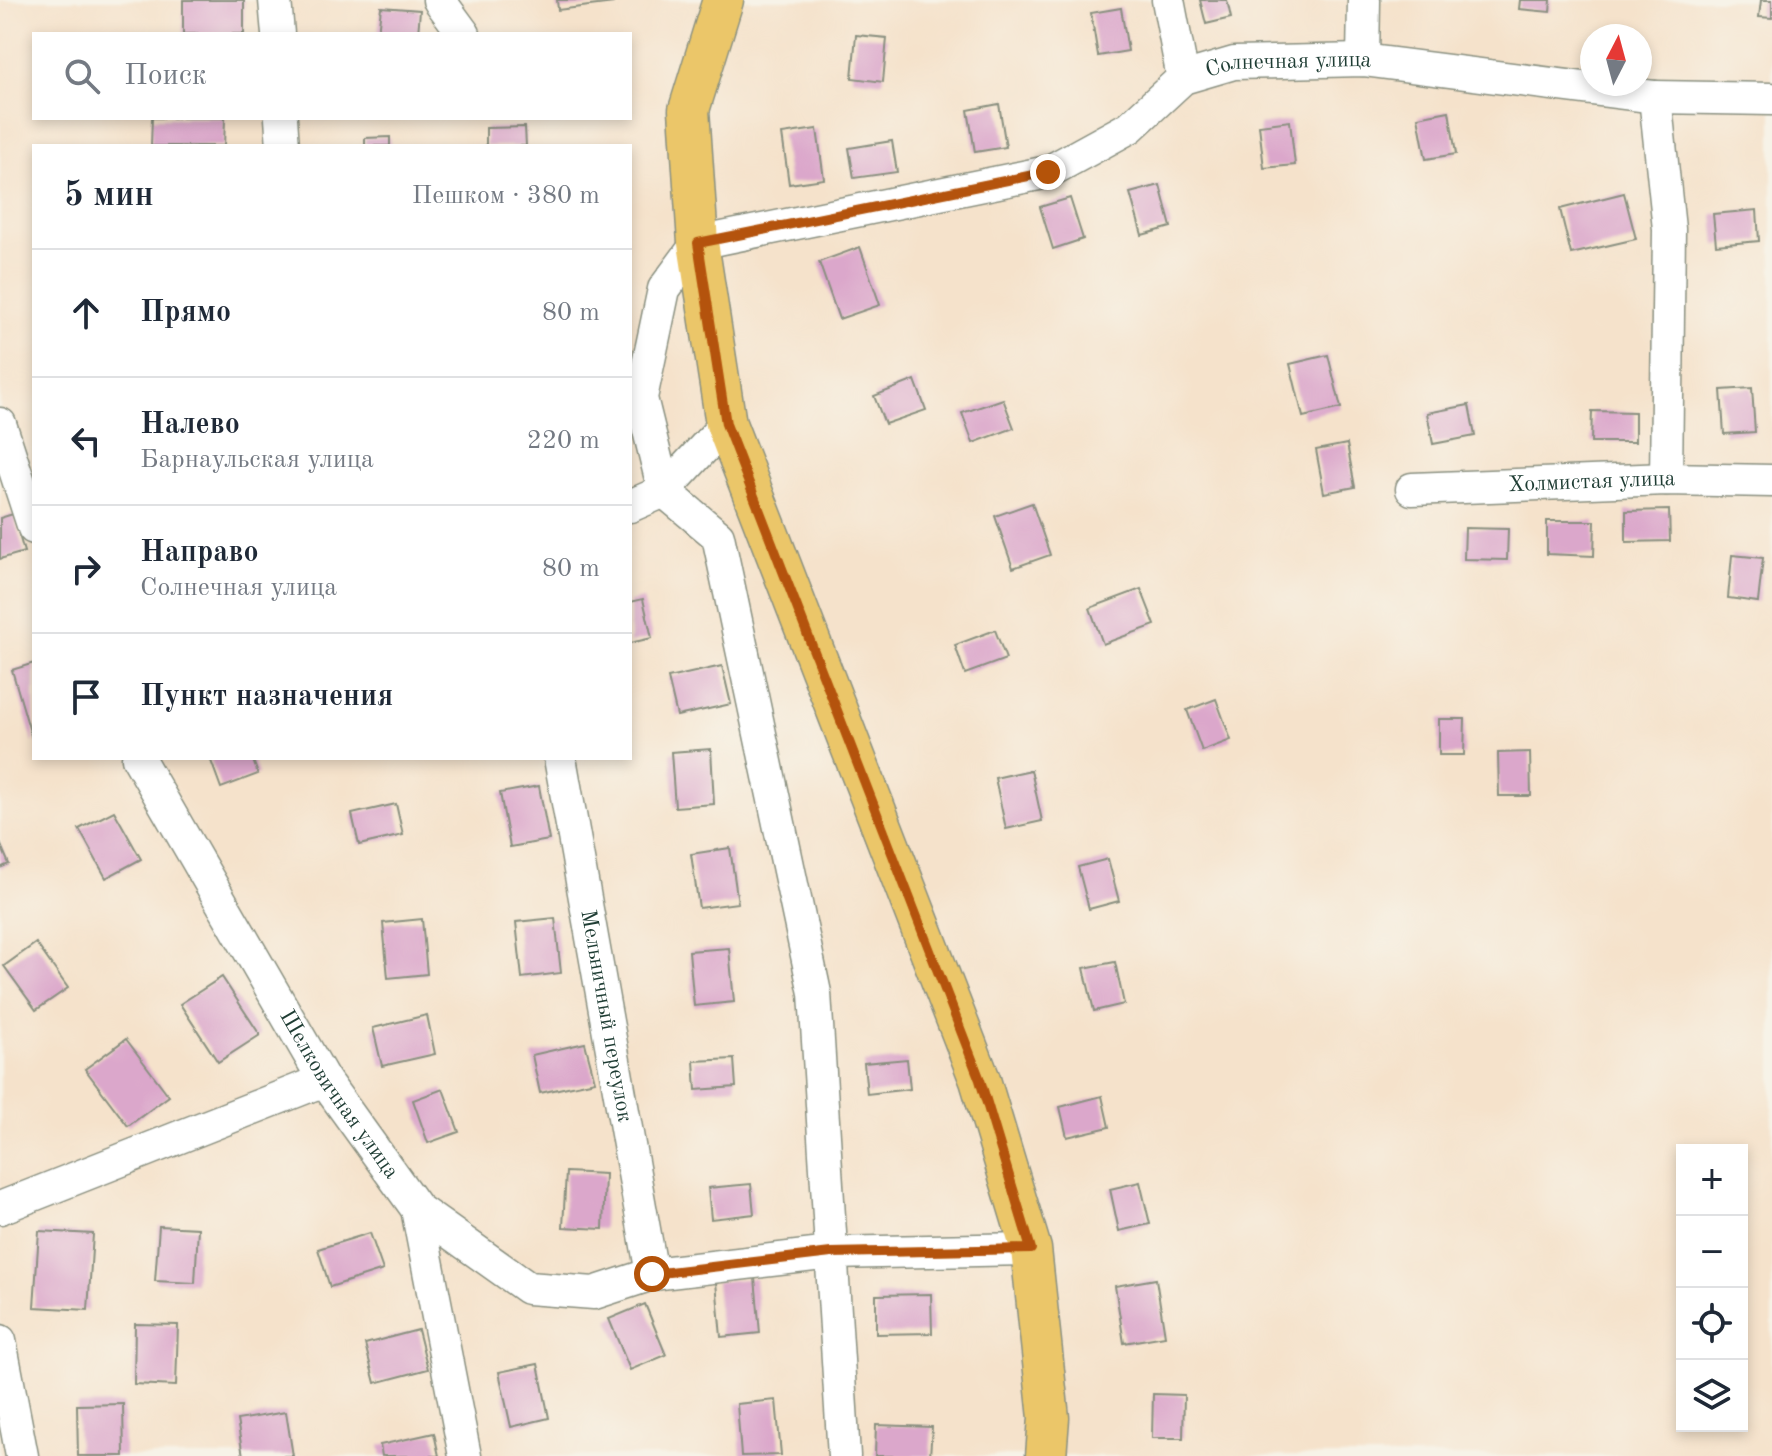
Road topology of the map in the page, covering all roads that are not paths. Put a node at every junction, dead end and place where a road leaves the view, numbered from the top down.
1 (275, 0) edge
2 (439, 0) edge
3 (723, 0) edge
4 (1168, 0) edge
5 (1364, 0) edge
6 (278, 32) edge
7 (463, 32) edge
8 (1363, 60) junction
9 (1183, 78) junction
10 (1655, 97) junction
11 (1772, 99) edge
12 (281, 120) edge
13 (283, 144) edge
14 (698, 243) junction
15 (0, 424) edge
16 (726, 424) junction
17 (1666, 479) junction
18 (1772, 481) edge
19 (1412, 489) dead end
20 (664, 491) junction
21 (632, 505) edge
22 (32, 522) edge
23 (139, 760) edge
24 (560, 760) edge
25 (324, 1080) junction
26 (0, 1208) edge
27 (417, 1209) junction
28 (1031, 1249) junction
29 (831, 1253) junction
30 (652, 1274) junction
31 (0, 1341) edge
32 (22, 1456) edge
33 (465, 1456) edge
34 (844, 1456) edge
35 (1046, 1456) edge

1 - 6 street
2 - 7 street
3 - 14 main road
4 - 9 street
5 - 8 street
8 - 9 street, Солнечная улица
8 - 10 street, Солнечная улица
9 - 14 street, Солнечная улица
10 - 11 street, Солнечная улица
10 - 17 street
12 - 13 street
14 - 16 main road
14 - 20 street
15 - 22 street
16 - 20 street
16 - 28 main road
17 - 18 street, Холмистая улица
17 - 19 street, Холмистая улица
20 - 21 street
20 - 29 street
23 - 25 street, Шелковичная улица
24 - 30 street, Мельничный переулок
25 - 26 street
25 - 27 street, Шелковичная улица
27 - 30 street
27 - 33 street, Шелковичная улица
28 - 29 street
28 - 35 main road
29 - 30 street
29 - 34 street
31 - 32 street

